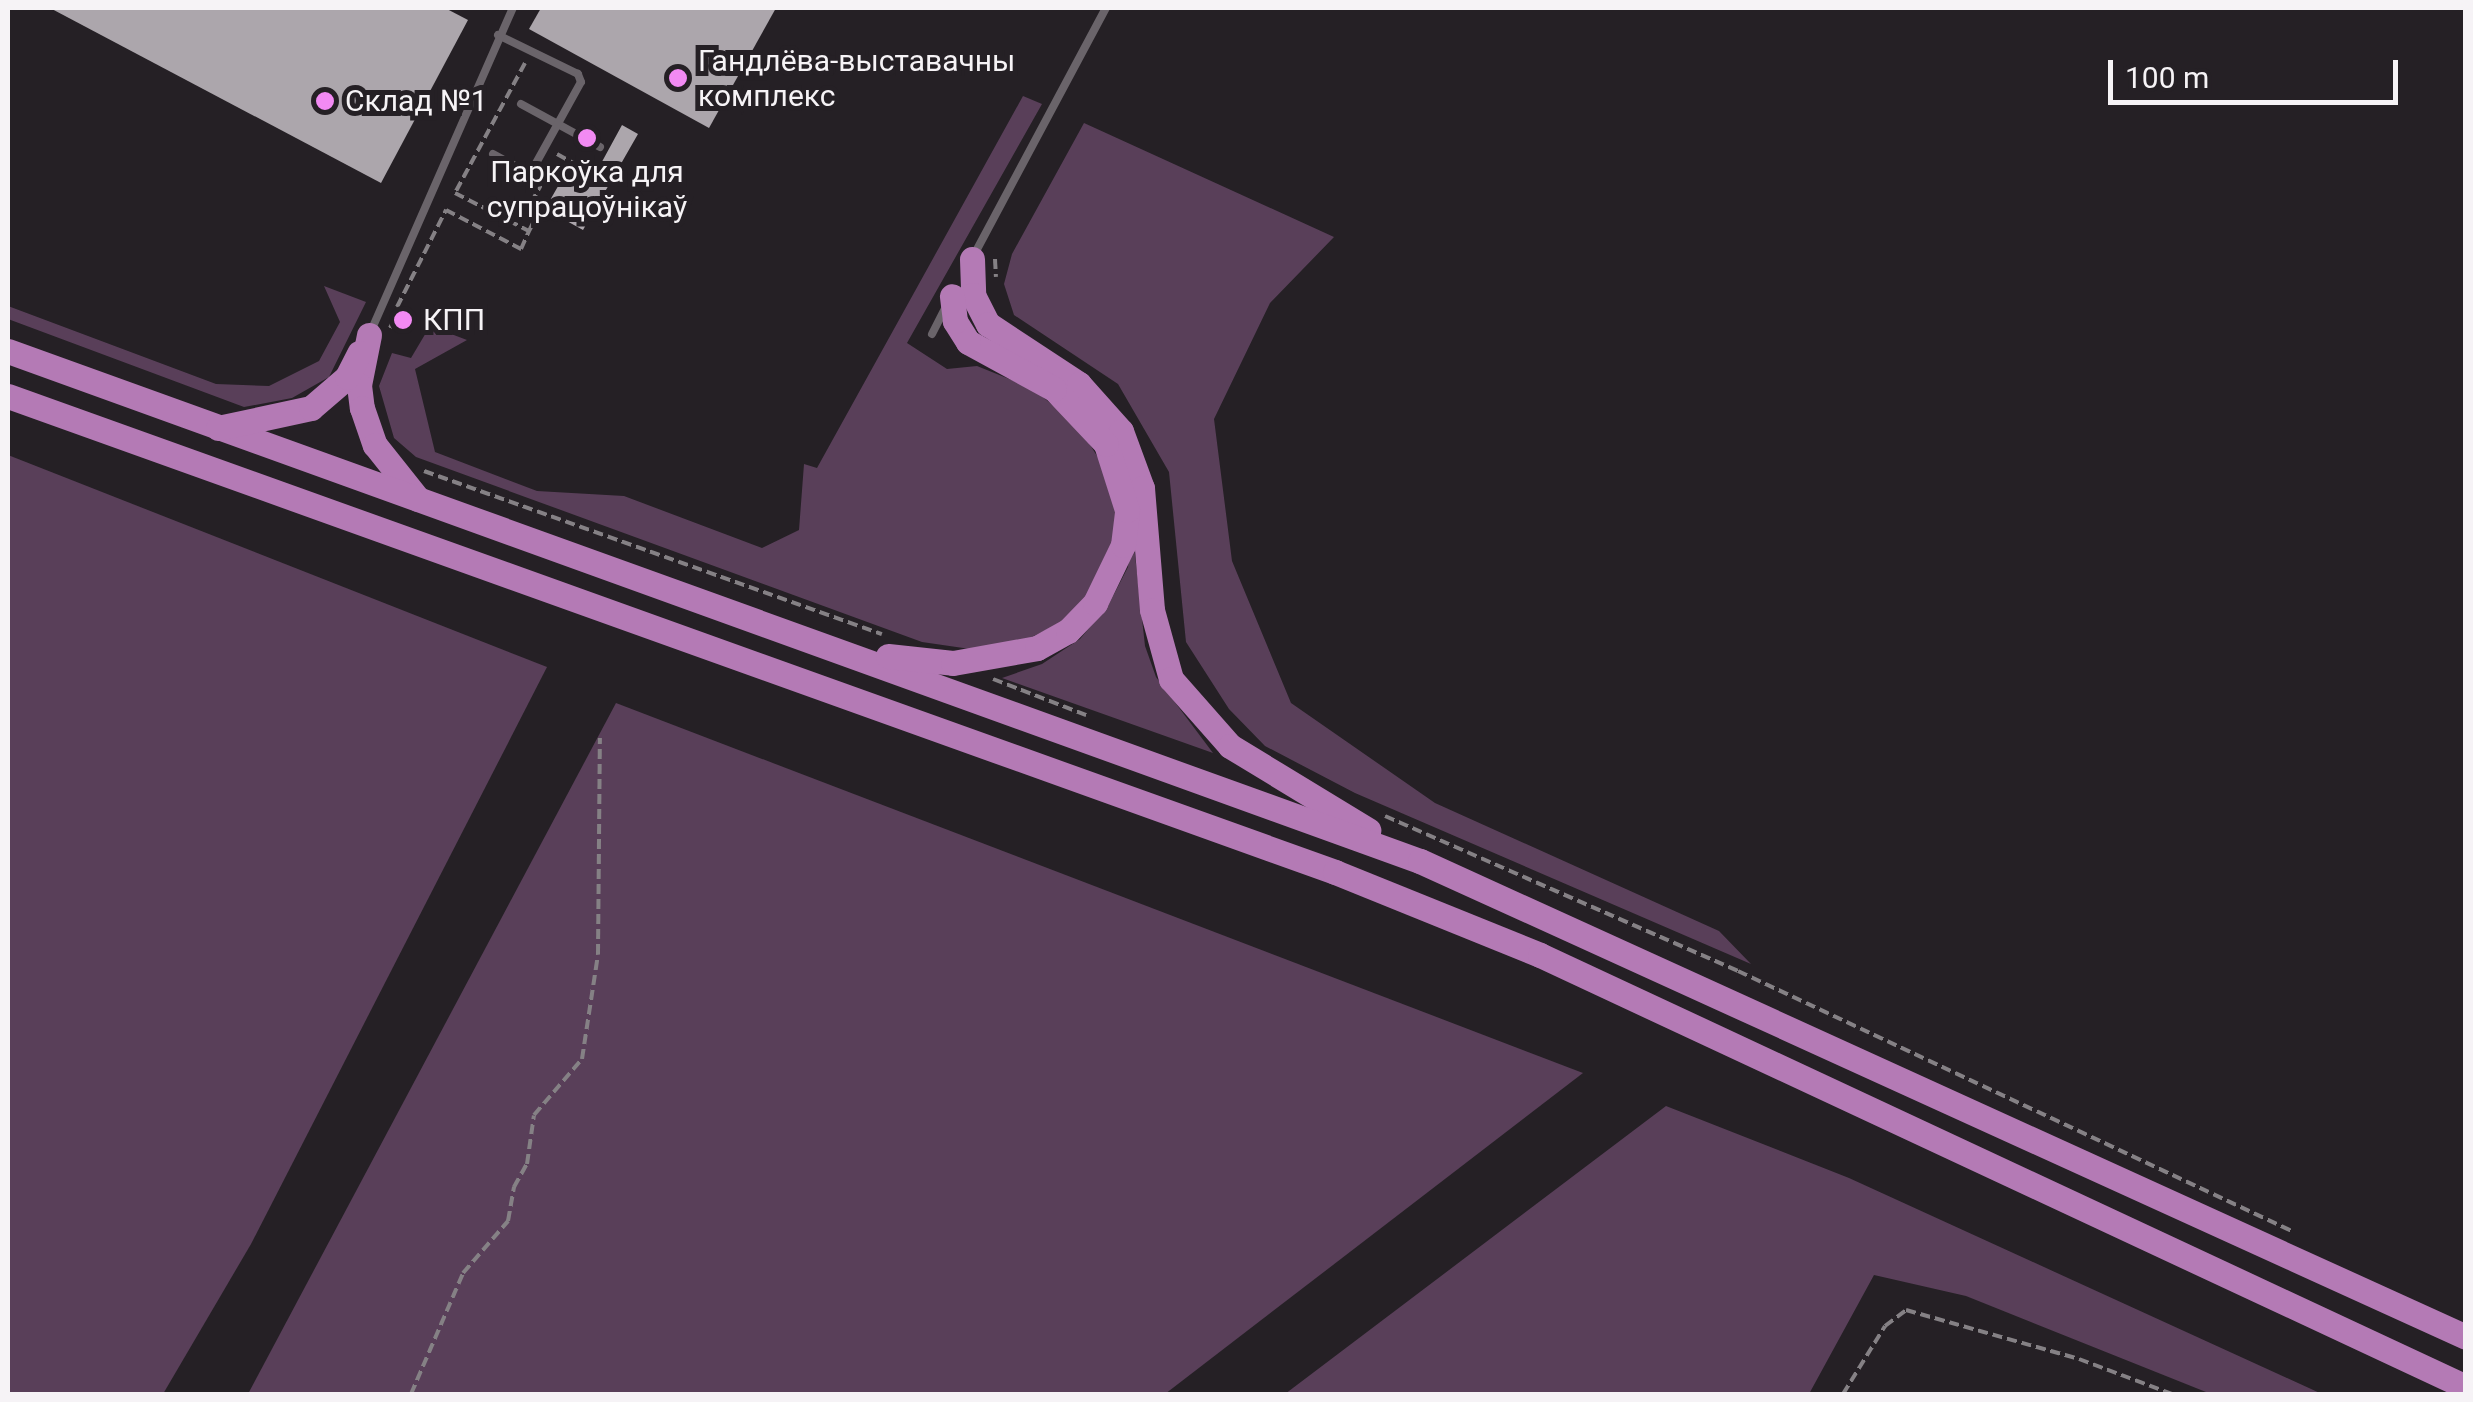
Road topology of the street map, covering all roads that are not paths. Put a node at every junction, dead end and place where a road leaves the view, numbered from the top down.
1 (513, 8) edge
2 (1106, 8) edge
3 (498, 35) junction
4 (522, 104) dead end
5 (558, 125) junction
6 (600, 148) dead end
7 (493, 154) dead end
8 (974, 255) junction
9 (952, 296) junction
10 (932, 334) dead end
11 (378, 335) junction
12 (8, 351) edge
13 (8, 396) edge
14 (217, 428) junction
15 (426, 506) junction
16 (843, 651) junction
17 (1420, 861) junction
18 (2466, 1338) edge
19 (2466, 1386) edge

1 - 3 lane
2 - 8 lane
3 - 5 lane
3 - 11 lane
4 - 5 lane
5 - 6 lane
5 - 7 lane
8 - 9 lane
8 - 17 highway
9 - 10 lane
9 - 16 highway
11 - 14 highway
11 - 15 highway
12 - 14 highway
13 - 19 highway
14 - 15 highway
15 - 16 highway
16 - 17 highway
17 - 18 highway

